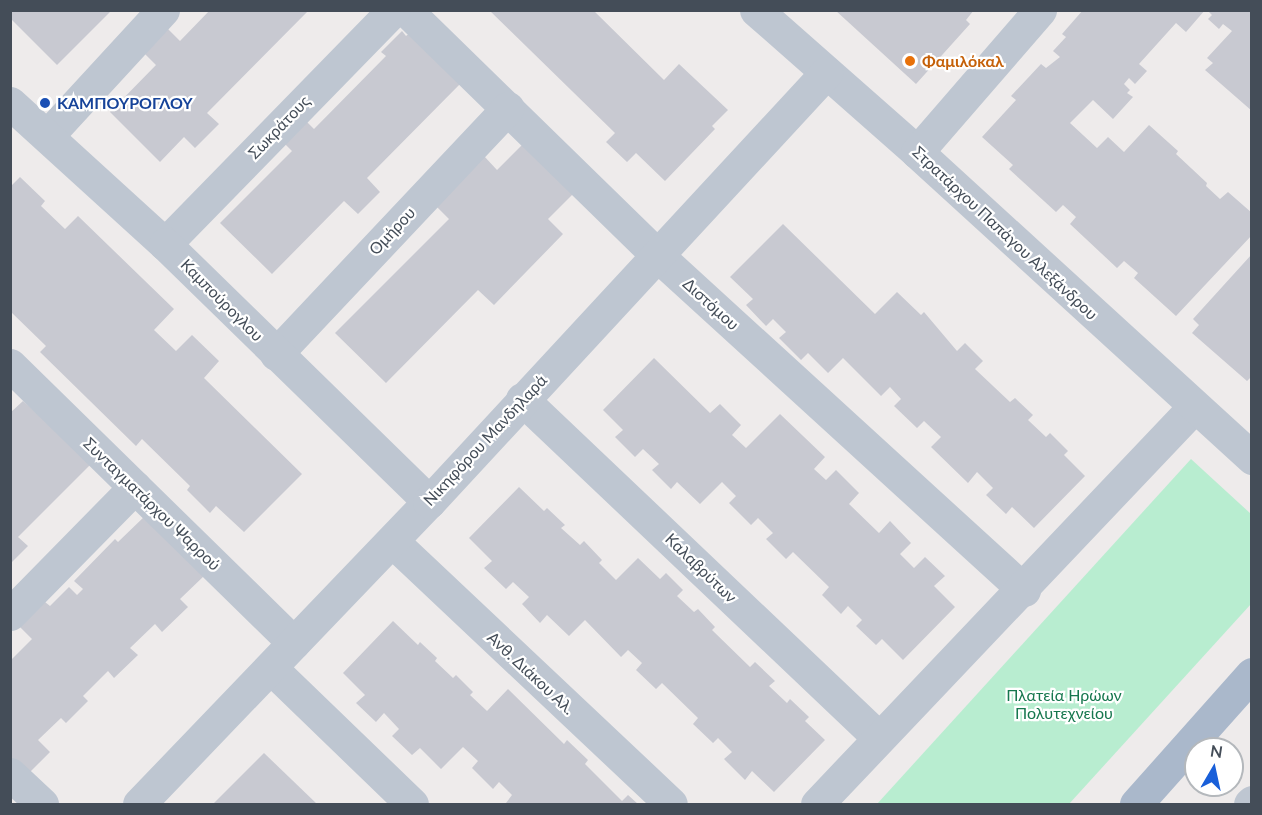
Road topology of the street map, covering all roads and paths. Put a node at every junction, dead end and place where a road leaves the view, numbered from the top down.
1 (162, 10) edge
2 (393, 10) edge
3 (406, 10) edge
4 (756, 10) edge
5 (1040, 10) edge
6 (826, 73) junction
7 (508, 108) junction
8 (13, 111) edge
9 (48, 135) junction
10 (917, 152) junction
11 (165, 244) junction
12 (657, 255) junction
13 (276, 354) junction
14 (13, 374) edge
15 (522, 399) junction
16 (1194, 407) junction
17 (1251, 458) edge
18 (135, 488) junction
19 (429, 501) junction
20 (392, 541) junction
21 (1023, 590) junction
22 (10, 614) edge
23 (294, 643) junction
24 (271, 668) junction
25 (1251, 674) edge
26 (879, 738) junction
27 (10, 774) edge
28 (42, 804) edge
29 (139, 804) edge
30 (412, 804) edge
31 (671, 804) edge
32 (817, 804) edge
33 (1136, 804) edge

1 - 9 street
2 - 11 street, Σωκράτους
3 - 7 street, Διστόμου
4 - 6 street, Στρατάρχου Παπάγου Αλεξάνδρου
5 - 10 street
6 - 10 street, Στρατάρχου Παπάγου Αλεξάνδρου
6 - 12 street, Νικηφόρου Μανδηλαρά
7 - 12 street, Διστόμου
7 - 13 street, Ομήρου
8 - 9 street, Καμπούρογλου
9 - 11 street, Καμπούρογλου
10 - 16 street, Στρατάρχου Παπάγου Αλεξάνδρου
11 - 13 street, Καμπούρογλου
12 - 15 street, Νικηφόρου Μανδηλαρά
12 - 21 street, Διστόμου
13 - 19 street, Καμπούρογλου
14 - 18 street, Συνταγματάρχου Ψαρρού
15 - 19 street, Νικηφόρου Μανδηλαρά
15 - 26 street, Καλαβρύτων
16 - 17 street, Στρατάρχου Παπάγου Αλεξάνδρου
16 - 21 street
18 - 22 street
18 - 23 street, Συνταγματάρχου Ψαρρού
19 - 20 street, Νικηφόρου Μανδηλαρά
20 - 23 street, Νικηφόρου Μανδηλαρά
20 - 31 street, Ανθ. Διάκου Αλ.
21 - 26 street
23 - 24 street, Νικηφόρου Μανδηλαρά
24 - 29 street, Νικηφόρου Μανδηλαρά
24 - 30 street
25 - 33 main road
26 - 32 street
27 - 28 street

